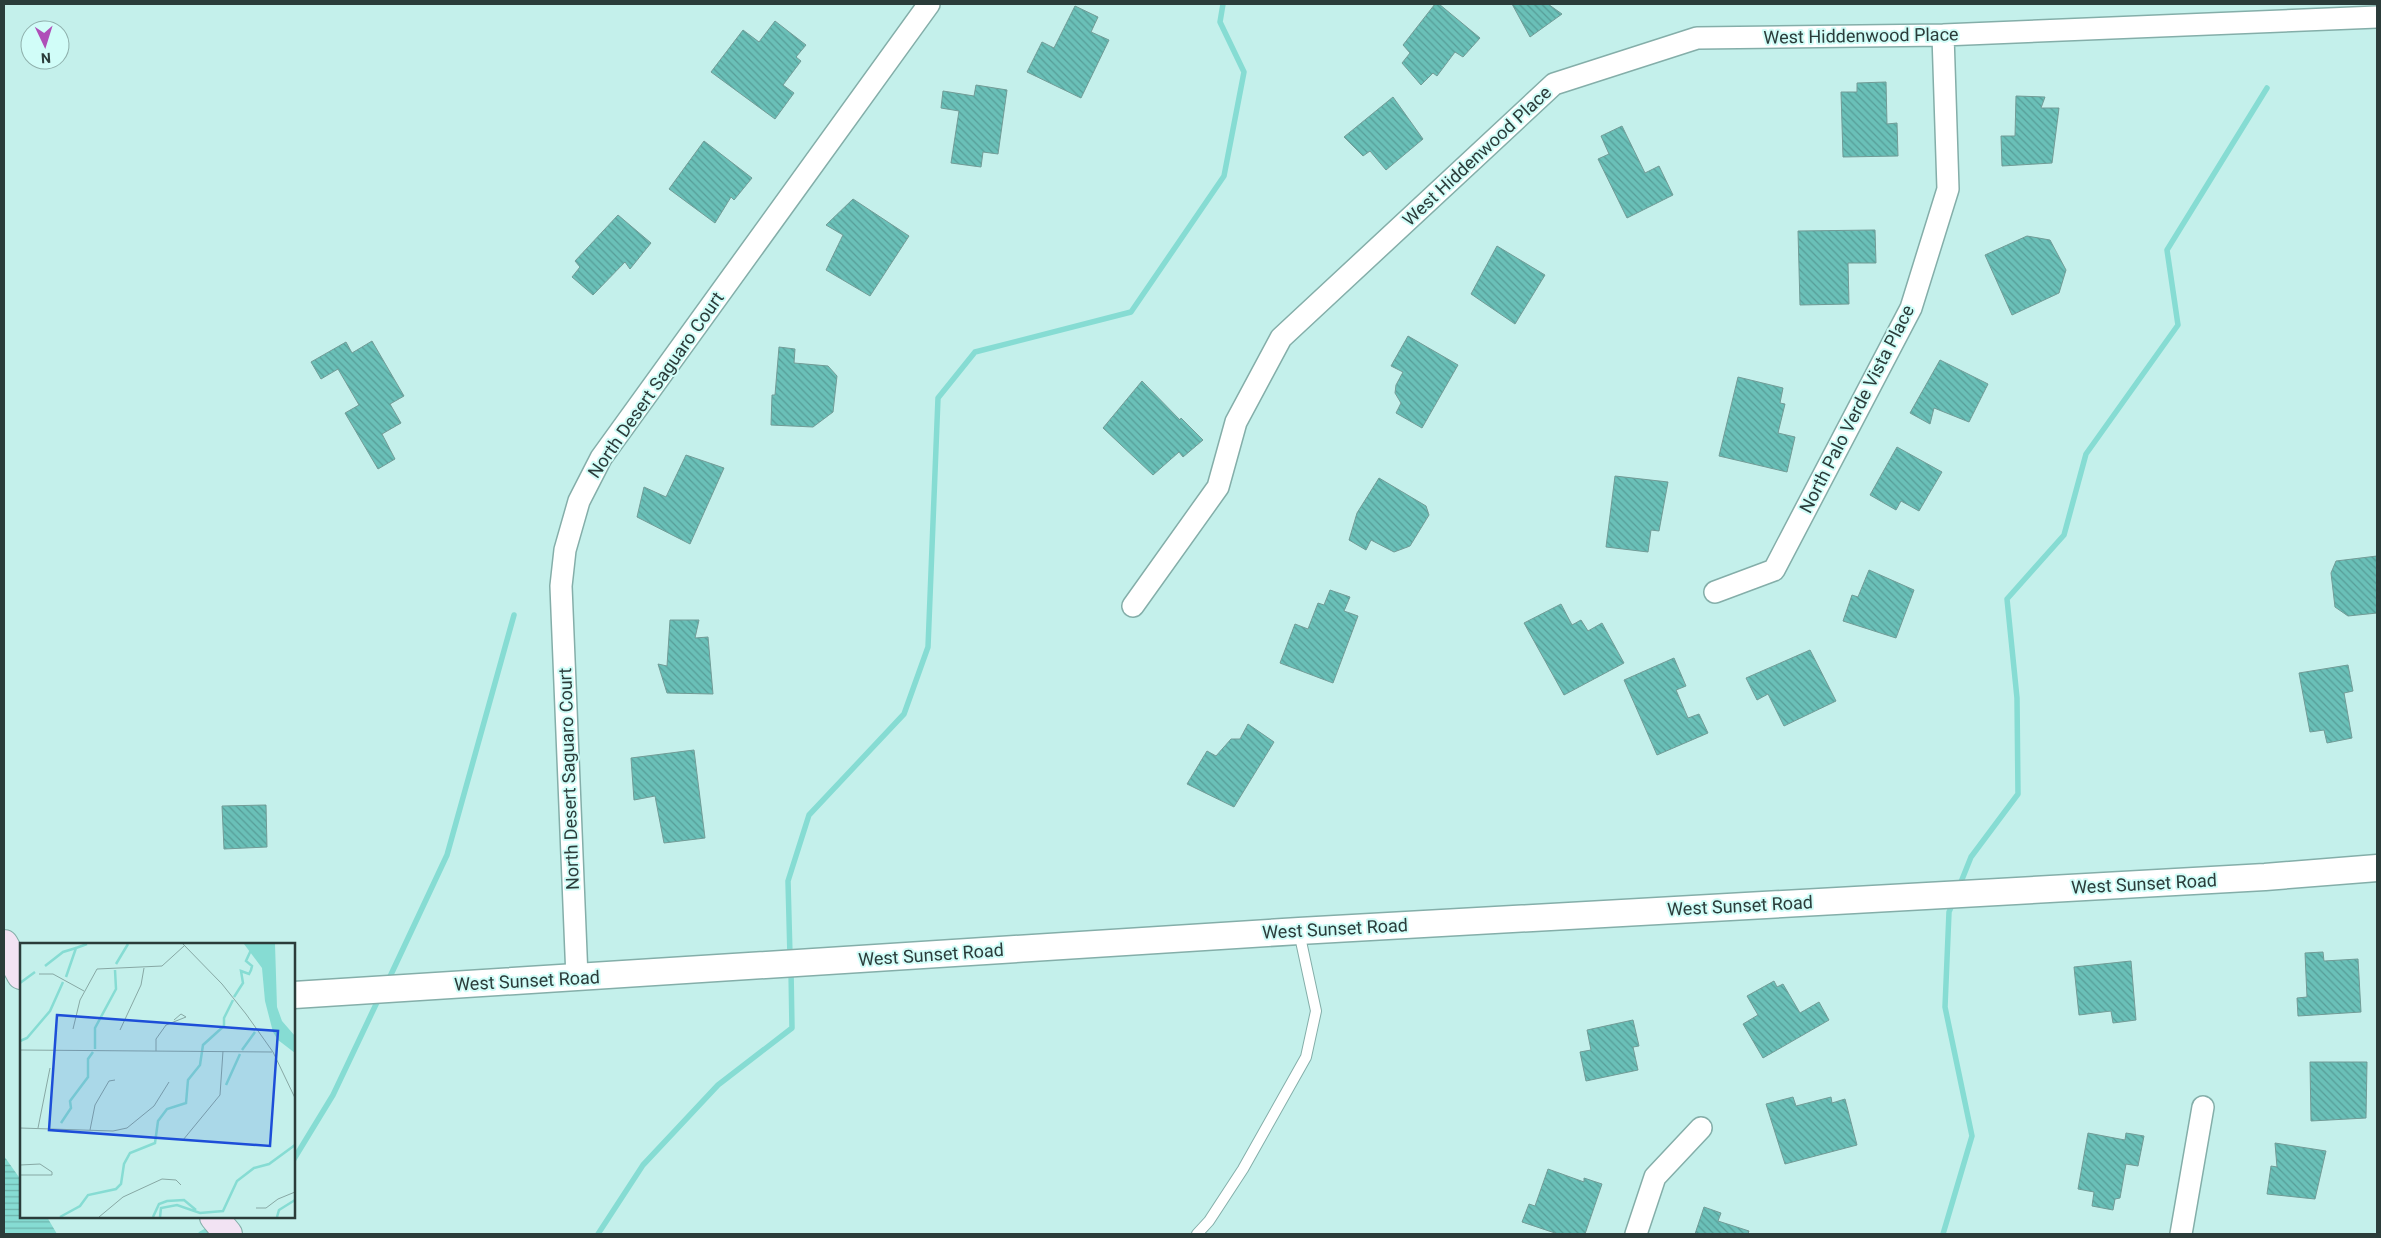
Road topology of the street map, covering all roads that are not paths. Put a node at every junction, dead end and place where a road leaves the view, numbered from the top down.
1 (929, 4) edge
2 (2377, 17) edge
3 (1943, 35) junction
4 (1715, 592) dead end
5 (1133, 606) dead end
6 (2377, 868) edge
7 (1299, 931) junction
8 (4, 944) edge
9 (20, 973) edge
10 (577, 978) junction
11 (295, 994) edge
12 (2203, 1107) dead end
13 (1700, 1128) dead end
14 (215, 1218) edge
15 (228, 1234) edge
16 (1197, 1234) edge
17 (1636, 1234) edge
18 (2181, 1234) edge

1 - 10 street, North Desert Saguaro Court
2 - 3 street, West Hiddenwood Place
3 - 4 street, North Palo Verde Vista Place
3 - 5 street, West Hiddenwood Place
6 - 7 street, West Sunset Road
7 - 10 street, West Sunset Road
7 - 16 lane
8 - 9 main road
10 - 11 street, West Sunset Road
12 - 18 street
13 - 17 street
14 - 15 main road

